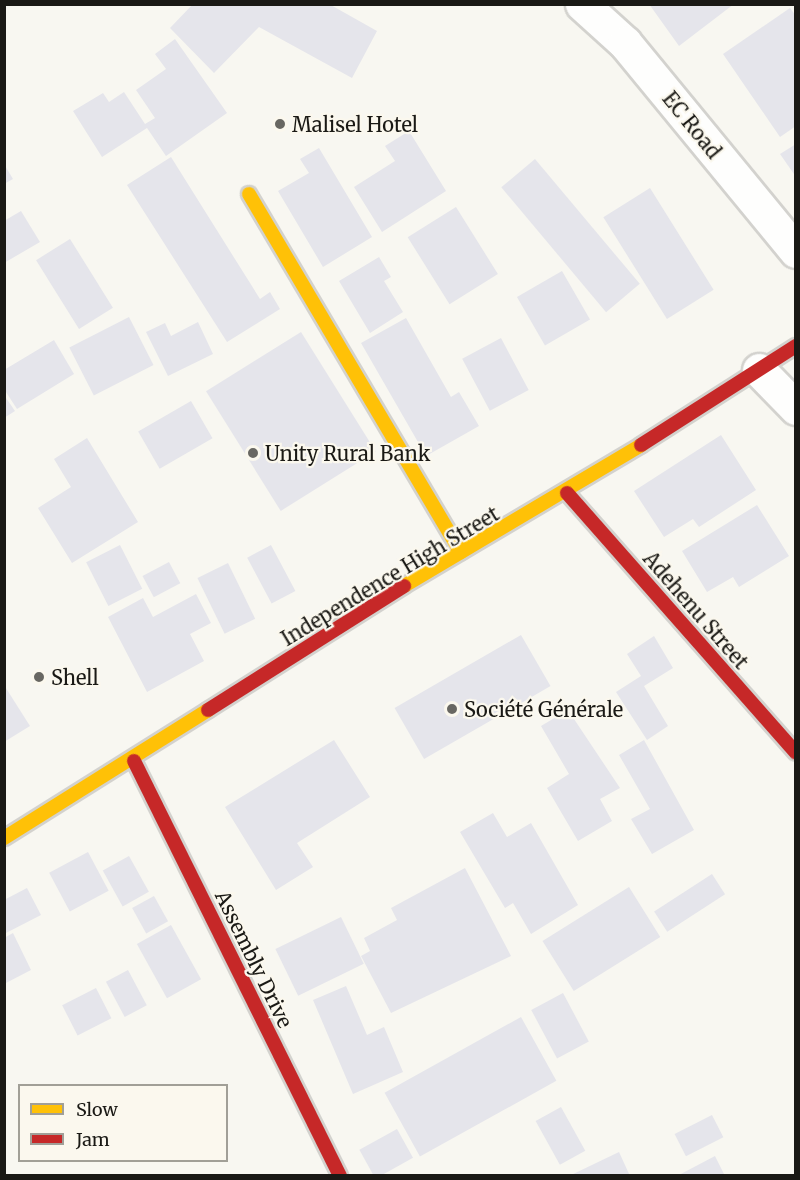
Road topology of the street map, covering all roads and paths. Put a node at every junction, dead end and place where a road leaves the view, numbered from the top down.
1 (582, 4) edge
2 (249, 194) dead end
3 (795, 251) edge
4 (795, 346) edge
5 (759, 370) junction
6 (795, 408) edge
7 (567, 493) junction
8 (460, 552) junction
9 (795, 753) edge
10 (134, 760) junction
11 (4, 838) edge
12 (340, 1176) edge

1 - 3 street, EC Road
2 - 8 street
4 - 5 street, Independence High Street
5 - 6 street
5 - 7 street, Independence High Street
7 - 8 street, Independence High Street
7 - 9 street, Adehenu Street
8 - 10 street, Independence High Street
10 - 11 street, Independence High Street
10 - 12 street, Assembly Drive

